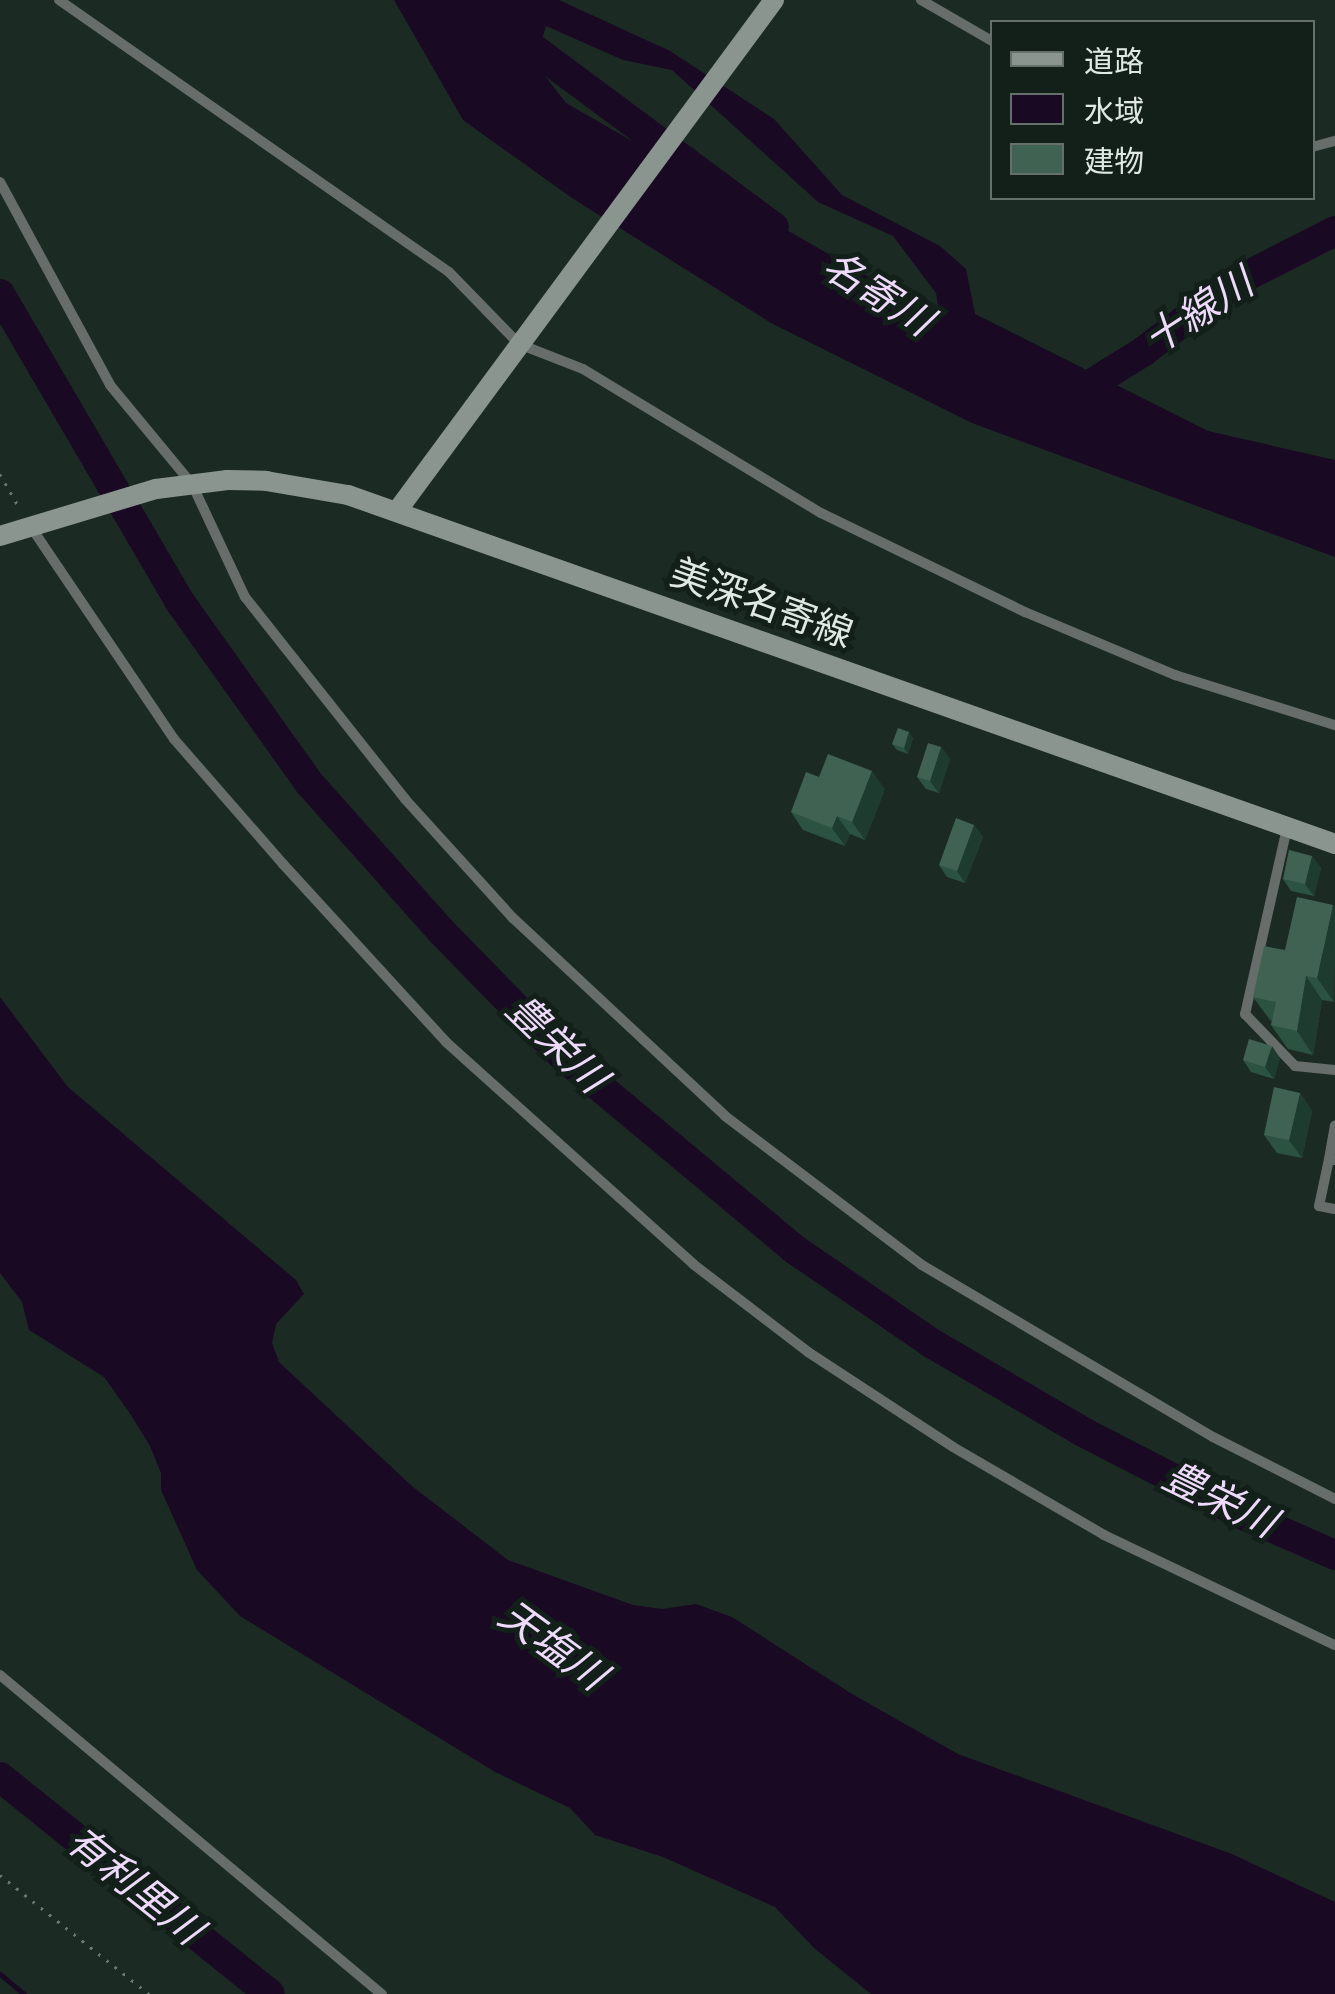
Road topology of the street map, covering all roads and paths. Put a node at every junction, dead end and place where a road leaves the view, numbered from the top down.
1 (59, 0) edge
2 (774, 0) edge
3 (922, 0) edge
4 (990, 40) edge
5 (0, 182) edge
6 (519, 344) junction
7 (0, 474) edge
8 (192, 484) junction
9 (398, 511) junction
10 (22, 530) edge
11 (1335, 724) edge
12 (1288, 827) junction
13 (1335, 844) edge
14 (1335, 1070) edge
15 (1335, 1126) edge
16 (1332, 1160) edge
17 (1335, 1209) edge
18 (1335, 1499) edge
19 (1335, 1644) edge
20 (0, 1675) edge
21 (0, 1875) edge
22 (149, 1994) edge
23 (382, 1994) edge

1 - 6 lane
2 - 6 main road
3 - 4 lane
5 - 8 lane
6 - 9 main road
6 - 11 lane
7 - 10 path
8 - 9 main road, 美深名寄線
8 - 10 main road, 美深名寄線
8 - 18 lane
9 - 12 main road, 美深名寄線
10 - 19 lane
12 - 13 main road, 美深名寄線
12 - 14 lane
15 - 16 lane
16 - 17 lane
20 - 23 lane
21 - 22 path

